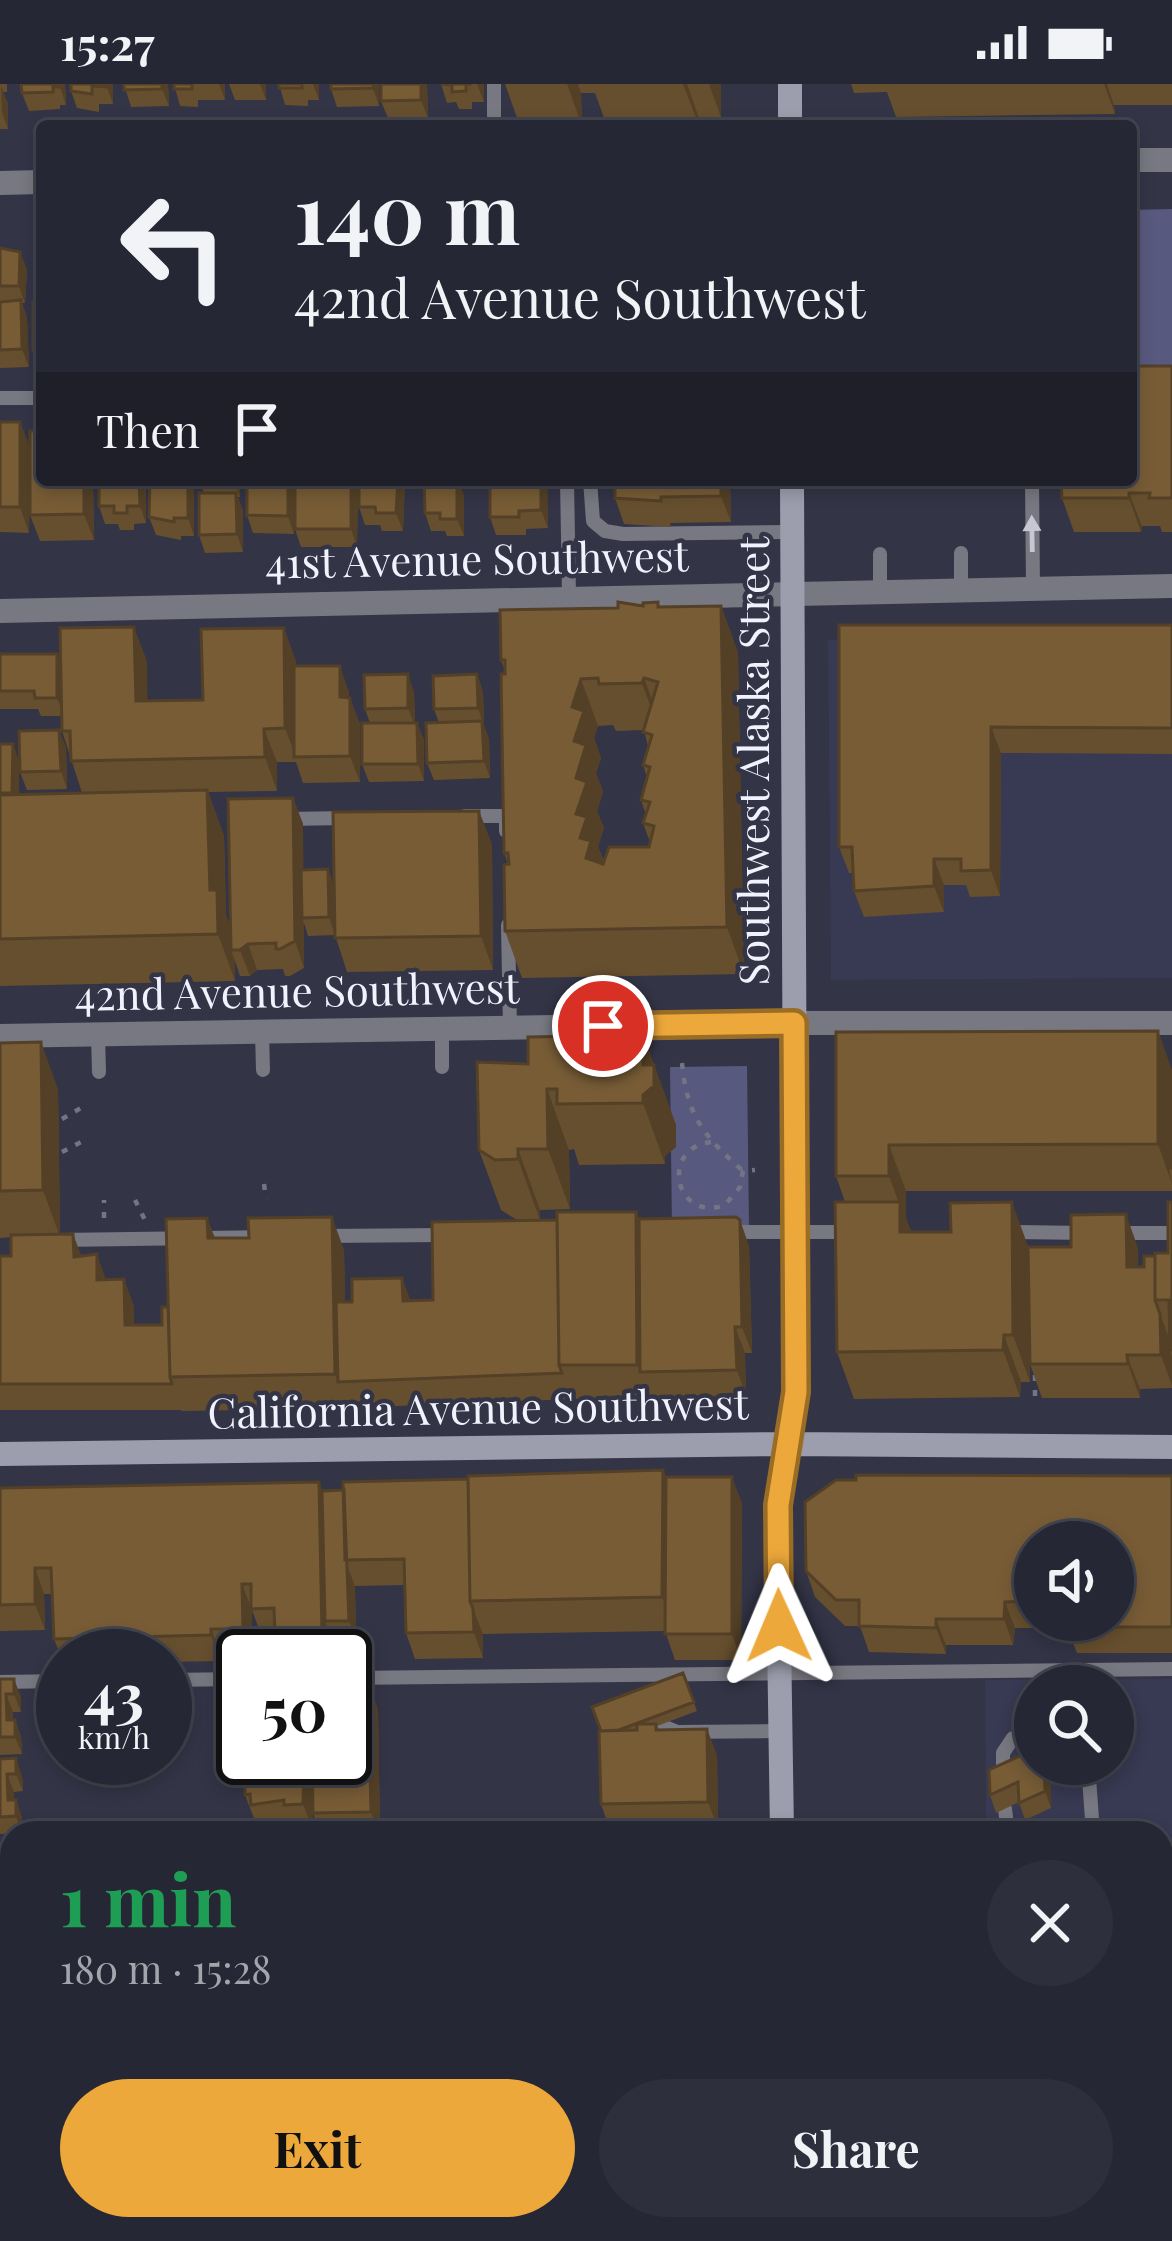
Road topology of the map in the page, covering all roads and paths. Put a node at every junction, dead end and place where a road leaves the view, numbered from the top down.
1 (494, 84) edge
2 (790, 84) edge
3 (494, 120) edge
4 (790, 120) edge
5 (1137, 160) edge
6 (1172, 160) edge
7 (36, 182) edge
8 (0, 183) edge
9 (0, 398) edge
10 (36, 398) edge
11 (567, 486) edge
12 (590, 486) edge
13 (792, 486) edge
14 (1031, 486) edge
15 (792, 532) junction
16 (880, 554) dead end
17 (961, 554) dead end
18 (1172, 586) edge
19 (1034, 588) junction
20 (961, 590) junction
21 (880, 591) junction
22 (791, 593) junction
23 (568, 596) junction
24 (0, 611) edge
25 (437, 817) edge
26 (368, 818) edge
27 (276, 819) edge
28 (507, 858) edge
29 (507, 902) edge
30 (794, 1023) junction
31 (1172, 1023) edge
32 (510, 1028) junction
33 (442, 1029) junction
34 (262, 1032) junction
35 (98, 1034) junction
36 (0, 1036) edge
37 (682, 1063) dead end
38 (442, 1067) dead end
39 (263, 1070) dead end
40 (99, 1072) dead end
41 (86, 1105) dead end
42 (62, 1120) dead end
43 (87, 1138) dead end
44 (711, 1142) junction
45 (62, 1152) dead end
46 (754, 1170) dead end
47 (743, 1171) junction
48 (264, 1184) dead end
49 (266, 1199) dead end
50 (104, 1200) dead end
51 (135, 1200) dead end
52 (104, 1223) dead end
53 (149, 1227) dead end
54 (710, 1232) edge
55 (795, 1232) junction
56 (870, 1232) edge
57 (986, 1232) edge
58 (1172, 1233) edge
59 (452, 1235) edge
60 (286, 1237) edge
61 (304, 1237) edge
62 (42, 1240) edge
63 (1034, 1359) edge
64 (1035, 1405) dead end
65 (788, 1444) junction
66 (1172, 1447) edge
67 (0, 1454) edge
68 (1172, 1670) edge
69 (779, 1674) junction
70 (372, 1678) edge
71 (36, 1681) edge
72 (0, 1682) edge
73 (638, 1715) edge
74 (781, 1731) junction
75 (1014, 1738) edge
76 (1004, 1784) edge
77 (1090, 1785) edge
78 (1005, 1809) dead end
79 (782, 1821) edge
80 (1006, 1821) edge
81 (1092, 1821) edge

1 - 3 lane
2 - 4 main road
5 - 6 street
7 - 8 street
9 - 10 lane
11 - 23 lane
12 - 15 lane
13 - 15 main road, Southwest Alaska Street
19 -> 14 lane
15 - 22 main road, Southwest Alaska Street
16 - 21 lane
17 - 20 lane
18 - 19 street, 41st Avenue Southwest
19 - 20 street, 41st Avenue Southwest
20 - 21 street, 41st Avenue Southwest
21 - 22 street, 41st Avenue Southwest
22 - 23 street, 41st Avenue Southwest
22 - 30 main road, Southwest Alaska Street
23 - 24 street, 41st Avenue Southwest
25 - 28 lane
26 - 27 lane
29 - 32 lane
30 - 31 street, 42nd Avenue Southwest
30 - 32 street, 42nd Avenue Southwest
30 - 55 main road, Southwest Alaska Street
32 - 33 street, 42nd Avenue Southwest
33 - 34 street, 42nd Avenue Southwest
33 - 38 lane
34 - 35 street, 42nd Avenue Southwest
34 - 39 lane
35 - 36 street, 42nd Avenue Southwest
35 - 40 lane
37 - 44 path
41 - 42 path
43 - 45 path
44 - 47 path
44 - 47 path
46 - 47 path
48 - 49 path
50 - 52 path
51 - 53 path
54 - 55 lane
55 - 56 lane
55 - 65 main road, Southwest Alaska Street
57 - 58 lane
59 - 61 lane
60 - 62 lane
63 - 64 path
65 - 66 main road, California Avenue Southwest
65 - 67 main road, California Avenue Southwest
65 - 69 main road, Southwest Alaska Street
68 - 69 lane
69 - 70 lane
69 - 74 main road, Southwest Alaska Street
71 - 72 lane
73 - 74 lane
74 - 79 main road, Southwest Alaska Street
75 - 76 lane
77 - 81 lane
78 - 80 lane

